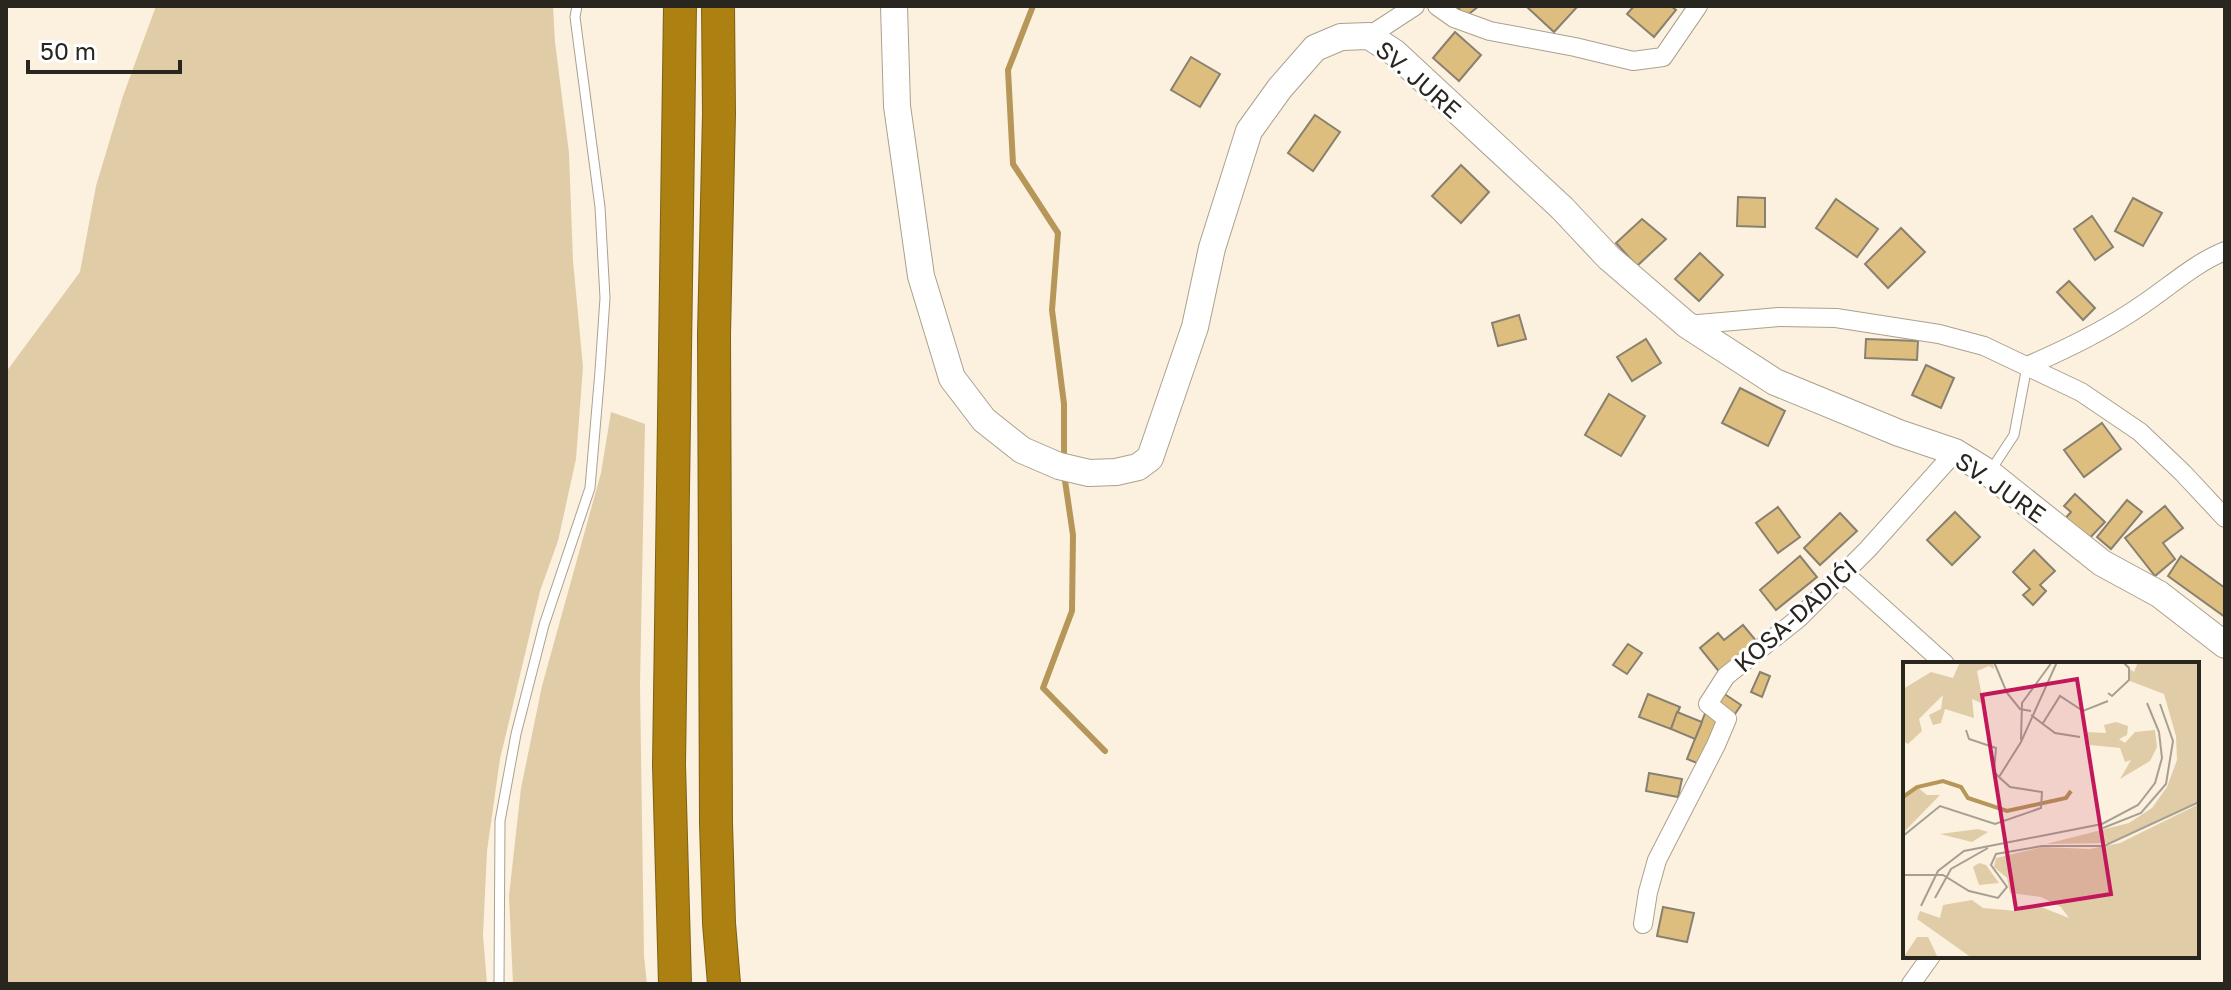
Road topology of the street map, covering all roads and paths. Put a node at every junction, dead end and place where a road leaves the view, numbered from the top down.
1 (577, 6) edge
2 (680, 6) edge
3 (718, 6) edge
4 (894, 6) edge
5 (1415, 6) edge
6 (1437, 6) edge
7 (1698, 6) edge
8 (1369, 36) junction
9 (2225, 251) edge
10 (1687, 325) junction
11 (2027, 366) junction
12 (1955, 452) junction
13 (1989, 473) junction
14 (2225, 518) edge
15 (1844, 573) junction
16 (2225, 645) edge
17 (1943, 662) edge
18 (1643, 924) dead end
19 (1930, 958) edge
20 (499, 984) edge
21 (675, 984) edge
22 (724, 984) edge
23 (1911, 984) edge

1 - 20 lane
2 - 21 highway
3 - 22 highway
4 - 8 street, SV. JURE
5 - 8 street
6 - 7 street
8 - 10 street, SV. JURE
9 - 11 street
10 - 11 street
10 - 12 street, SV. JURE
11 - 13 lane
11 - 14 street
12 - 13 street, SV. JURE
12 - 15 street, KOSA-DADIĆI
13 - 16 street, SV. JURE
15 - 17 street
15 - 18 street, KOSA-DADIĆI
19 - 23 street

